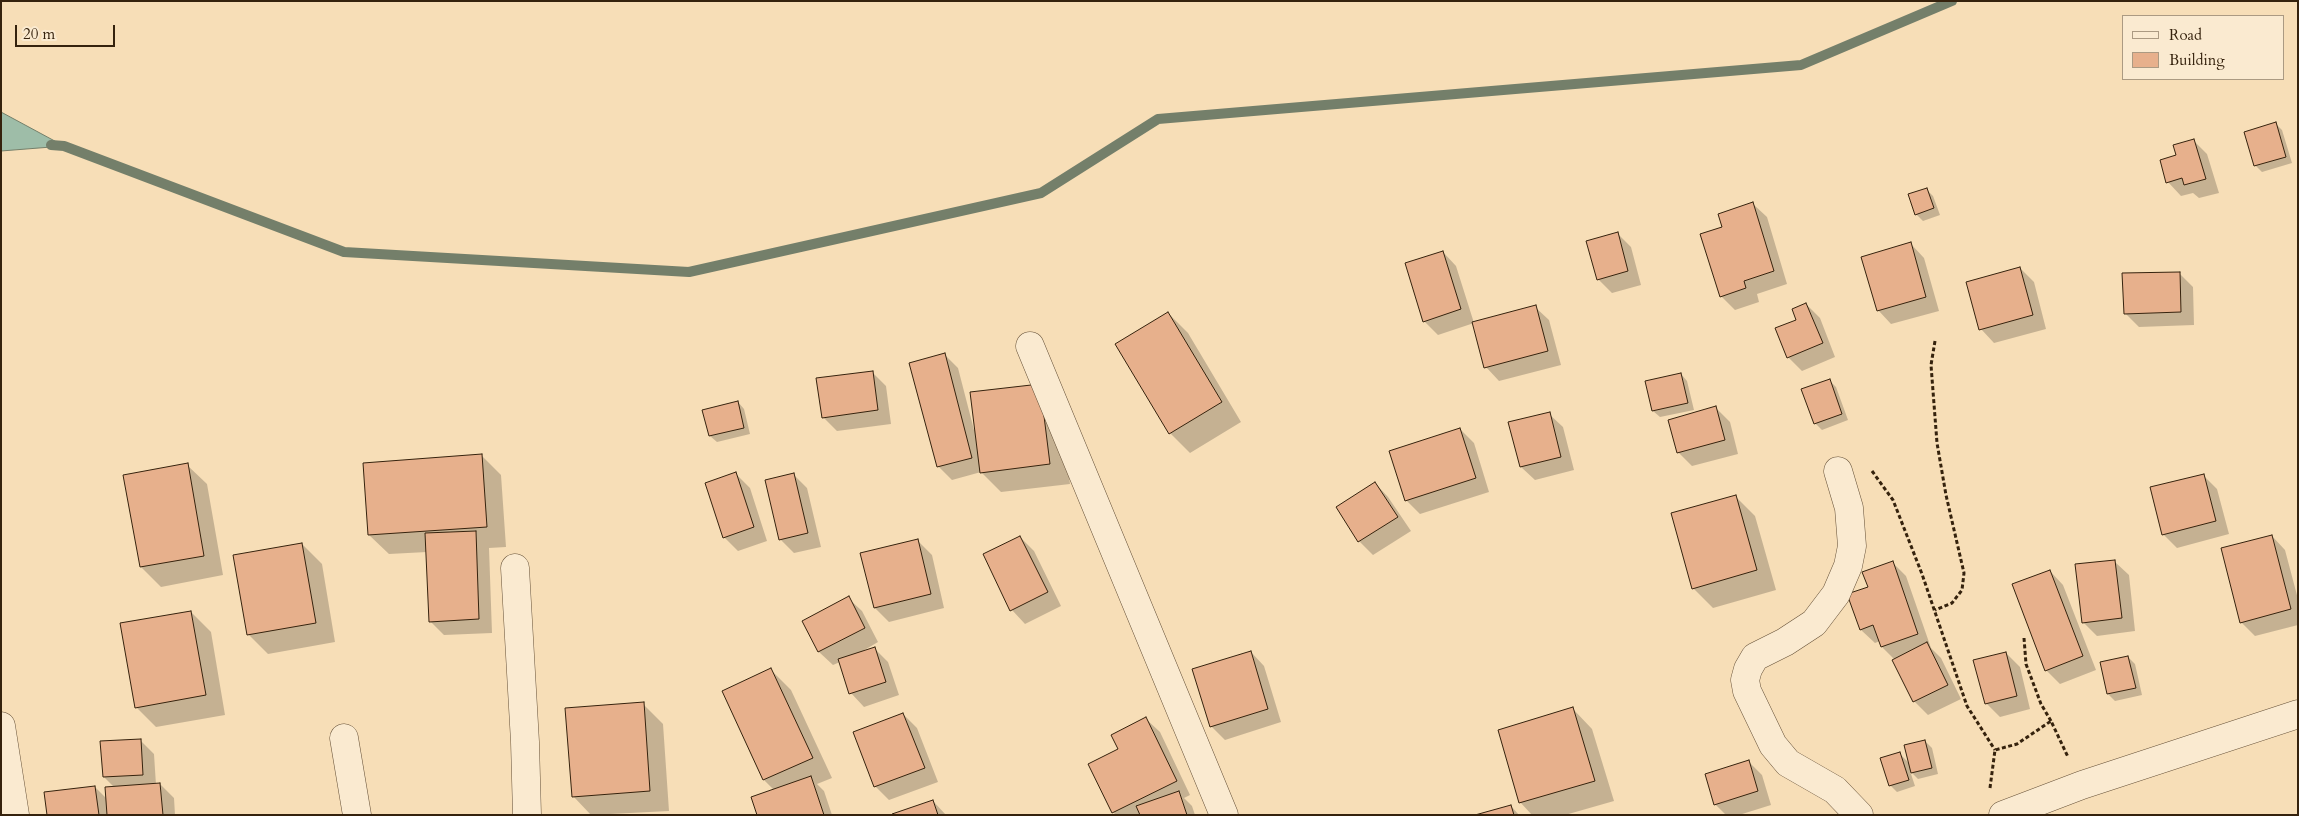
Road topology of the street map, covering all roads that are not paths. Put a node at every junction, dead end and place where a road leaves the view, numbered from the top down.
1 (1030, 346) dead end
2 (1838, 471) road end
3 (514, 568) dead end
4 (2298, 714) edge
5 (1, 726) edge
6 (344, 738) dead end
7 (1996, 805) edge
8 (2044, 807) edge
9 (15, 815) edge
10 (357, 815) edge
11 (527, 815) edge
12 (1224, 815) edge
13 (1859, 815) edge

1 - 12 street
2 - 13 street
3 - 11 street
4 - 8 street
5 - 9 street
6 - 10 street
7 - 8 street

